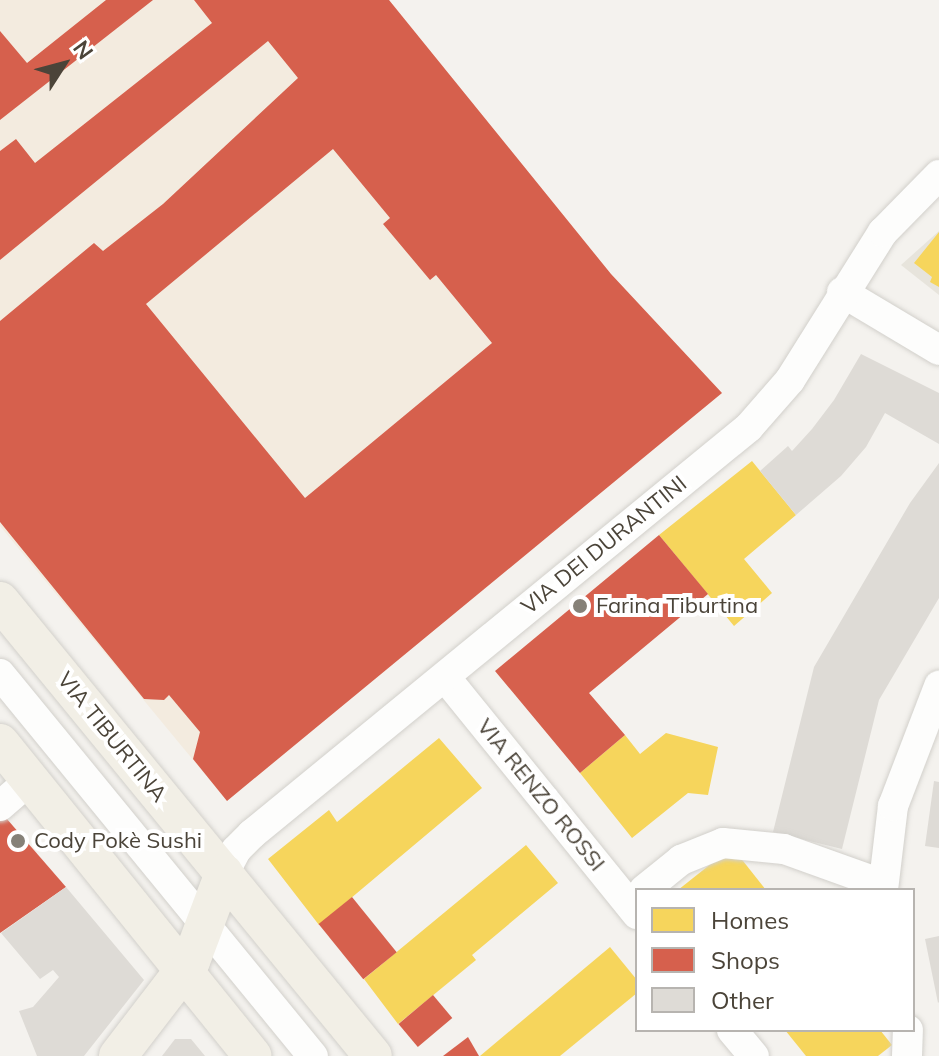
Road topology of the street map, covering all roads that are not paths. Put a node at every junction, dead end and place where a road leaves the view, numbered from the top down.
1 (939, 175) edge
2 (842, 292) junction
3 (939, 350) edge
4 (0, 601) edge
5 (0, 674) edge
6 (445, 677) junction
7 (939, 686) edge
8 (0, 743) edge
9 (30, 780) junction
10 (0, 806) edge
11 (224, 873) junction
12 (882, 887) edge
13 (651, 888) edge
14 (635, 899) edge
15 (206, 926) junction
16 (184, 972) junction
17 (734, 1032) edge
18 (908, 1032) edge
19 (118, 1056) edge
20 (253, 1056) edge
21 (313, 1056) edge
22 (373, 1056) edge
23 (754, 1056) edge
24 (907, 1056) edge

1 - 2 street, VIA DEI DURANTINI
2 - 3 street
2 - 6 street, VIA DEI DURANTINI
4 - 11 main road, VIA TIBURTINA
5 - 15 street
6 - 11 street, VIA DEI DURANTINI
6 - 14 street, VIA RENZO ROSSI
7 - 12 street
8 - 9 main road
9 - 10 street
9 - 16 main road
11 - 15 main road
11 - 22 main road, VIA TIBURTINA
12 - 13 street
15 - 16 main road
15 - 21 street
16 - 19 main road
16 - 20 main road
17 - 23 street
18 - 24 street

